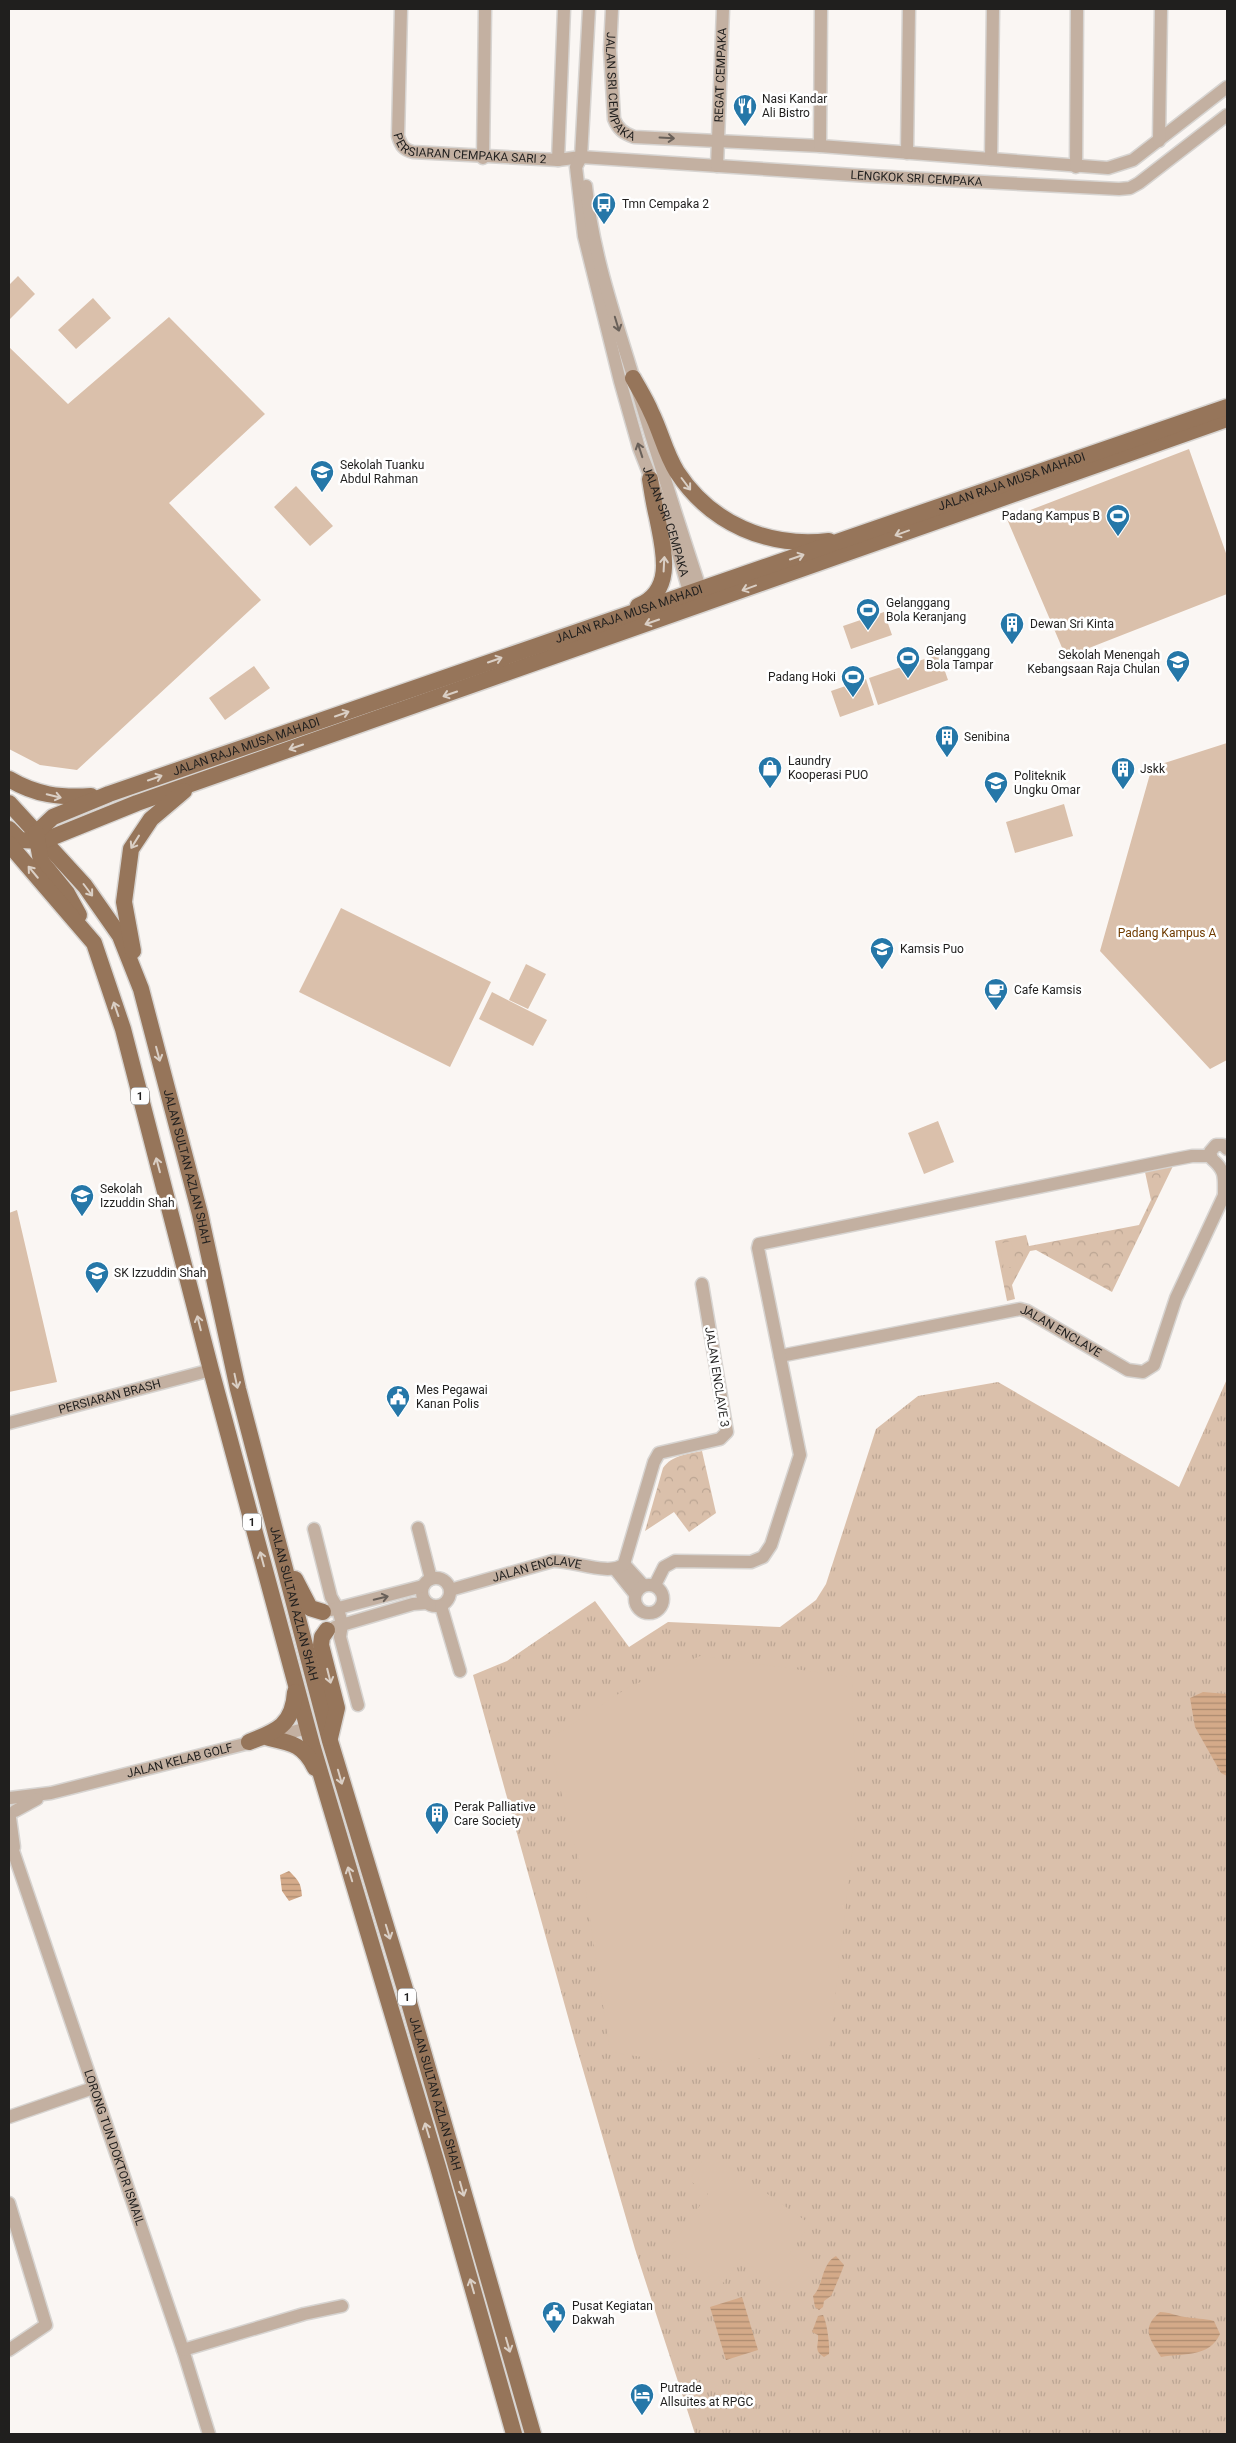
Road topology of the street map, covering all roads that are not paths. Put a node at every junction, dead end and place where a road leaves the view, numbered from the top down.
1 (401, 9) edge
2 (485, 9) edge
3 (564, 9) edge
4 (590, 9) edge
5 (612, 9) edge
6 (723, 9) edge
7 (821, 9) edge
8 (909, 9) edge
9 (993, 9) edge
10 (1078, 9) edge
11 (1161, 9) edge
12 (610, 50) junction
13 (588, 51) junction
14 (1227, 86) edge
15 (1227, 115) edge
16 (718, 140) junction
17 (1159, 141) junction
18 (820, 146) junction
19 (908, 153) junction
20 (581, 157) junction
21 (483, 158) junction
22 (991, 159) junction
23 (558, 160) junction
24 (717, 166) junction
25 (1076, 167) junction
26 (633, 378) junction
27 (1227, 407) edge
28 (1227, 419) edge
29 (650, 479) junction
30 (984, 498) junction
31 (946, 511) junction
32 (849, 539) junction
33 (697, 597) junction
34 (613, 620) junction
35 (9, 779) edge
36 (194, 783) junction
37 (109, 794) junction
38 (9, 803) edge
39 (9, 829) edge
40 (38, 838) junction
41 (9, 844) edge
42 (94, 943) junction
43 (141, 989) junction
44 (1223, 1153) edge
45 (1226, 1192) edge
46 (702, 1284) dead end
47 (780, 1356) junction
48 (211, 1370) junction
49 (9, 1423) edge
50 (418, 1528) dead end
51 (314, 1529) dead end
52 (280, 1553) junction
53 (620, 1566) junction
54 (427, 1582) junction
55 (450, 1590) junction
56 (427, 1603) junction
57 (441, 1606) junction
58 (331, 1611) junction
59 (335, 1627) junction
60 (460, 1671) dead end
61 (293, 1673) junction
62 (358, 1706) dead end
63 (308, 1728) junction
64 (269, 1738) junction
65 (330, 1741) junction
66 (249, 1742) junction
67 (325, 1788) junction
68 (51, 1793) junction
69 (10, 1798) edge
70 (11, 1816) edge
71 (9, 1839) edge
72 (17, 1861) junction
73 (93, 2088) junction
74 (9, 2117) edge
75 (9, 2203) edge
76 (342, 2306) dead end
77 (9, 2350) edge
78 (184, 2350) junction
79 (209, 2434) edge
80 (514, 2434) edge
81 (533, 2434) edge

1 - 21 street, PERSIARAN CEMPAKA SARI 2
2 - 21 street
3 - 23 street
4 - 13 street, JALAN SRI CEMPAKA
5 - 12 street, JALAN SRI CEMPAKA
6 - 16 street, REGAT CEMPAKA
7 - 18 street
8 - 19 street
9 - 22 street
10 - 25 street
11 - 17 street
12 - 13 street
12 -> 16 street, JALAN SRI CEMPAKA
13 - 20 street, JALAN SRI CEMPAKA
14 - 17 street
15 - 24 street, LENGKOK SRI CEMPAKA
16 - 18 street
16 - 24 street, REGAT CEMPAKA
17 - 25 street
18 - 19 street
19 - 22 street
20 - 23 street, PERSIARAN CEMPAKA SARI 2
20 - 24 street, LENGKOK SRI CEMPAKA
20 -> 26 street, JALAN SRI CEMPAKA
29 -> 20 street, JALAN SRI CEMPAKA
21 - 23 street, PERSIARAN CEMPAKA SARI 2
22 - 25 street
26 -> 32 main road
26 - 33 street, JALAN SRI CEMPAKA
27 - 30 main road, JALAN RAJA MUSA MAHADI
28 - 30 main road, JALAN RAJA MUSA MAHADI
29 - 33 street, JALAN SRI CEMPAKA
34 -> 29 main road
30 - 31 main road, JALAN RAJA MUSA MAHADI
31 - 32 main road, JALAN RAJA MUSA MAHADI
31 -> 33 main road, JALAN RAJA MUSA MAHADI
33 -> 32 main road, JALAN RAJA MUSA MAHADI
33 - 34 main road, JALAN RAJA MUSA MAHADI
33 -> 36 main road, JALAN RAJA MUSA MAHADI
37 -> 34 main road, JALAN RAJA MUSA MAHADI
35 -> 37 main road
36 - 40 main road, JALAN RAJA MUSA MAHADI
36 -> 43 main road
37 - 40 main road, JALAN RAJA MUSA MAHADI
38 - 40 main road, JALAN SULTAN AZLAN SHAH / 1
39 - 40 main road
40 - 42 main road
40 -> 43 main road, JALAN SULTAN AZLAN SHAH / 1
42 -> 41 main road, JALAN SULTAN AZLAN SHAH / 1
48 -> 42 main road, JALAN SULTAN AZLAN SHAH / 1
43 -> 52 main road, JALAN SULTAN AZLAN SHAH / 1
44 - 45 street, JALAN ENCLAVE
44 - 47 street, JALAN ENCLAVE
45 - 47 street, JALAN ENCLAVE
46 - 53 street, JALAN ENCLAVE 3
47 - 53 street
48 - 49 street, PERSIARAN BRASH
61 -> 48 main road, JALAN SULTAN AZLAN SHAH / 1
50 - 54 street
51 - 58 street
52 - 58 main road
52 - 63 main road
52 - 65 main road, JALAN SULTAN AZLAN SHAH / 1
53 - 55 street, JALAN ENCLAVE
54 - 55 street
54 - 56 street
58 -> 54 street
55 - 57 street
56 - 57 street
56 - 59 street
57 - 60 street
58 - 59 street
59 - 62 street
59 -> 65 main road
61 - 63 main road, JALAN SULTAN AZLAN SHAH / 1
61 - 66 main road
63 - 64 street, JALAN KELAB GOLF
63 - 67 main road, JALAN SULTAN AZLAN SHAH / 1
64 - 66 street, JALAN KELAB GOLF
64 - 67 main road
65 -> 81 main road, JALAN SULTAN AZLAN SHAH / 1
66 - 68 street, JALAN KELAB GOLF
80 -> 67 main road, JALAN SULTAN AZLAN SHAH / 1
68 - 69 street, JALAN KELAB GOLF
68 - 70 street, JALAN KELAB GOLF
69 - 70 street, LORONG TUN DOKTOR ISMAIL
70 - 72 street, LORONG TUN DOKTOR ISMAIL
71 - 72 street, LORONG TUN DOKTOR ISMAIL
72 - 73 street, LORONG TUN DOKTOR ISMAIL
73 - 74 street
73 - 78 street, LORONG TUN DOKTOR ISMAIL
75 - 77 street
76 - 78 street
78 - 79 street, LORONG TUN DOKTOR ISMAIL

